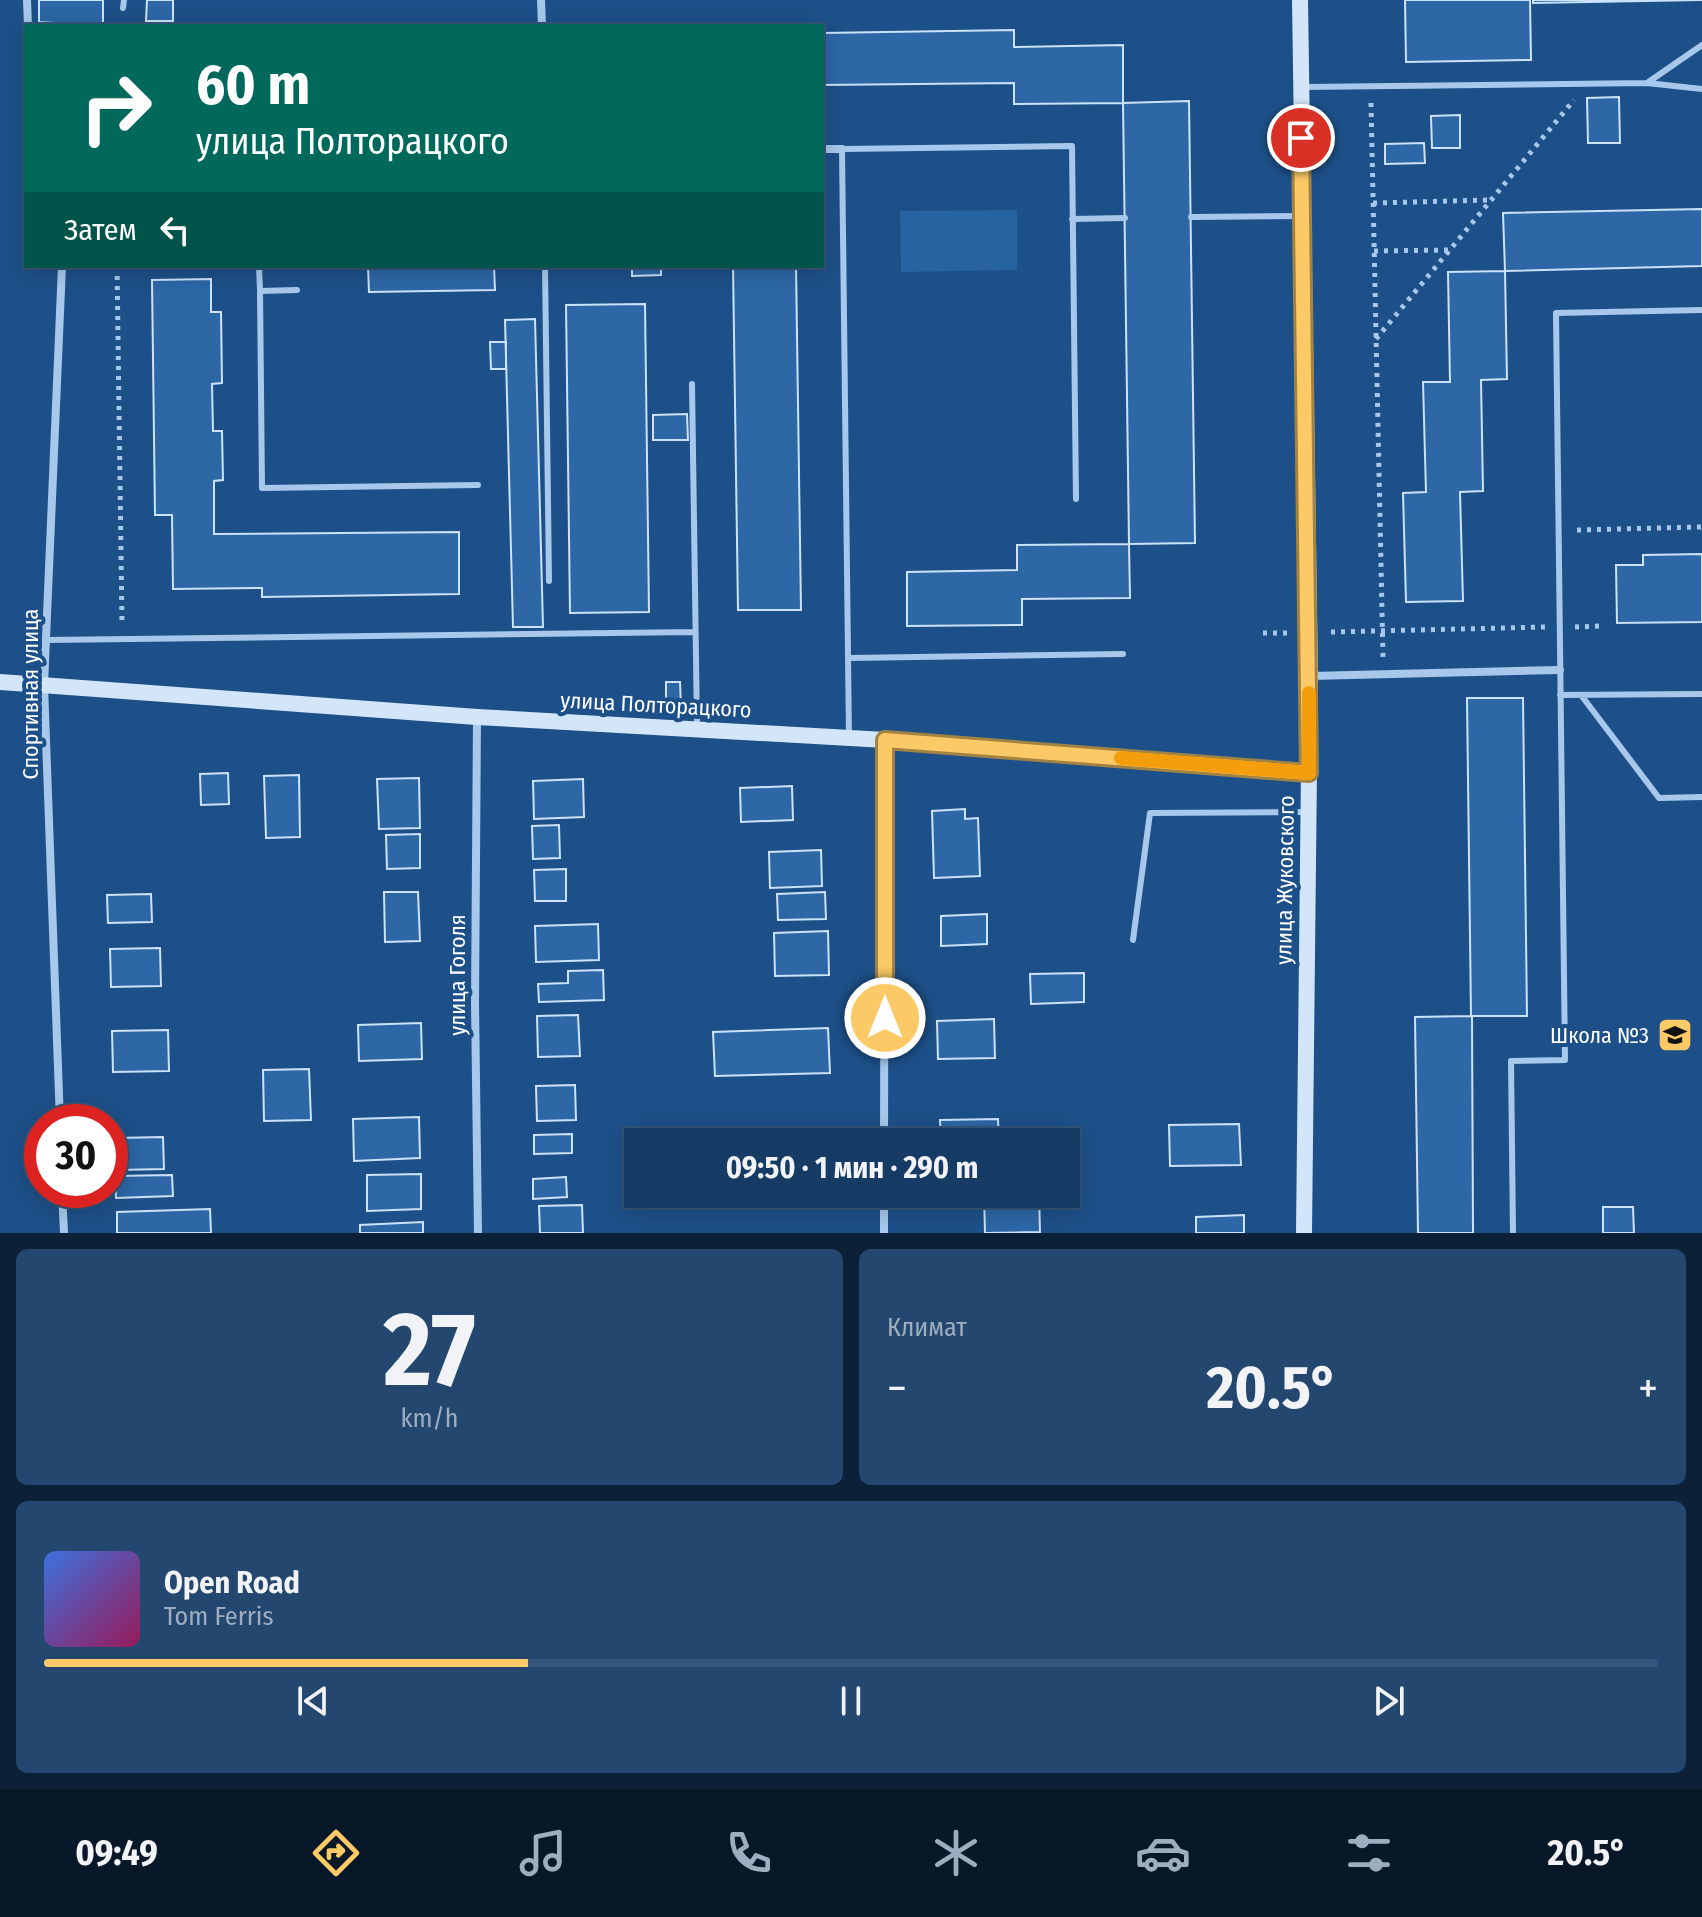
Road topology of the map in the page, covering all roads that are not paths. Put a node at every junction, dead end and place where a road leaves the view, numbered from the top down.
1 (27, 0) edge
2 (541, 0) edge
3 (1300, 0) edge
4 (28, 24) edge
5 (542, 24) edge
6 (1702, 45) edge
7 (1647, 83) junction
8 (1301, 87) junction
9 (1702, 89) edge
10 (824, 149) edge
11 (842, 149) junction
12 (1302, 216) junction
13 (1191, 217) dead end
14 (1125, 218) dead end
15 (1072, 219) junction
16 (62, 268) edge
17 (259, 268) edge
18 (545, 268) edge
19 (297, 290) dead end
20 (260, 291) junction
21 (1702, 310) edge
22 (692, 384) dead end
23 (478, 485) dead end
24 (1076, 499) dead end
25 (549, 581) dead end
26 (695, 632) junction
27 (46, 640) junction
28 (1123, 654) dead end
29 (849, 658) junction
30 (1560, 670) junction
31 (1310, 676) junction
32 (0, 682) edge
33 (44, 685) junction
34 (1702, 694) edge
35 (1560, 695) junction
36 (1581, 695) junction
37 (477, 717) junction
38 (697, 730) junction
39 (849, 738) junction
40 (885, 740) junction
41 (1309, 773) junction
42 (1702, 797) edge
43 (1308, 812) junction
44 (1133, 940) dead end
45 (59, 1104) edge
46 (884, 1128) edge
47 (63, 1208) edge
48 (884, 1208) edge
49 (64, 1233) edge
50 (478, 1233) edge
51 (884, 1233) edge
52 (1304, 1233) edge
53 (1513, 1233) edge

1 - 4 street
2 - 5 street
3 - 8 street, улица Жуковского
6 - 7 lane
7 - 8 lane
7 - 9 lane
8 - 12 street, улица Жуковского
10 - 11 street
11 - 15 lane
11 - 29 lane
12 - 13 lane
12 - 31 street, улица Жуковского
14 - 15 lane
15 - 24 lane
16 - 27 street, Спортивная улица
17 - 20 lane
18 - 25 lane
19 - 20 lane
20 - 23 lane
21 - 30 lane
22 - 26 lane
26 - 27 lane
26 - 38 lane
27 - 33 street, Спортивная улица
28 - 29 lane
29 - 39 lane
30 - 31 street
30 - 35 lane
31 - 41 street, улица Жуковского
32 - 33 street, улица Полторацкого
33 - 37 street, улица Полторацкого
33 - 45 street, Спортивная улица
34 - 36 lane
35 - 36 lane
35 - 53 lane
36 - 42 lane
37 - 38 street, улица Полторацкого
37 - 50 street, улица Гоголя
38 - 39 street, улица Полторацкого
39 - 40 street, улица Полторацкого
40 - 41 street, улица Полторацкого
40 - 46 street
41 - 43 street, улица Жуковского
43 - 44 lane
43 - 52 street, улица Жуковского
47 - 49 street
48 - 51 street

